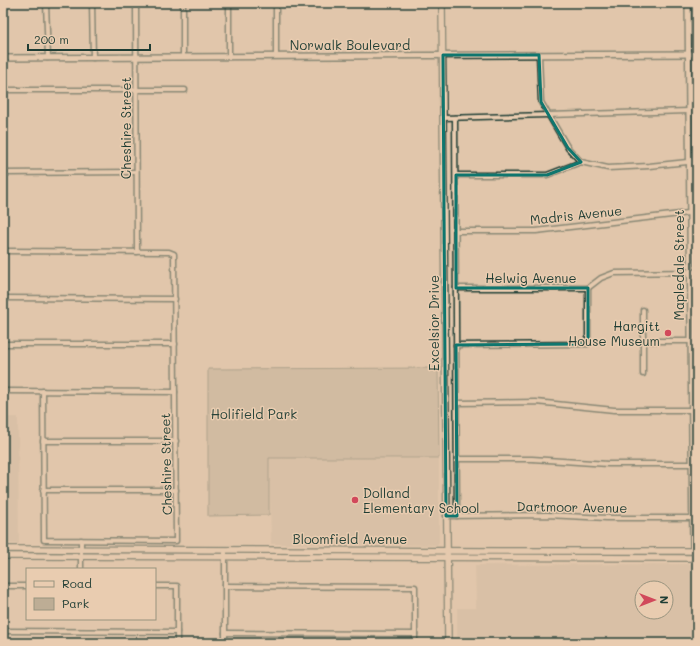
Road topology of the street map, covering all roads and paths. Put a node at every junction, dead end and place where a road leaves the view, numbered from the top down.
1 (46, 3) edge
2 (92, 3) edge
3 (136, 3) edge
4 (183, 3) edge
5 (229, 3) edge
6 (276, 3) edge
7 (442, 3) edge
8 (688, 3) edge
9 (689, 54) junction
10 (697, 54) edge
11 (443, 55) junction
12 (539, 55) junction
13 (276, 56) junction
14 (136, 57) junction
15 (183, 57) junction
16 (229, 57) junction
17 (3, 58) edge
18 (48, 58) junction
19 (93, 58) junction
20 (3, 90) edge
21 (136, 90) junction
22 (184, 90) dead end
23 (689, 112) junction
24 (548, 116) junction
25 (444, 118) junction
26 (455, 118) junction
27 (690, 161) junction
28 (697, 161) edge
29 (581, 162) junction
30 (136, 172) junction
31 (3, 173) edge
32 (456, 175) junction
33 (697, 212) edge
34 (690, 213) junction
35 (456, 231) junction
36 (3, 251) edge
37 (137, 252) junction
38 (690, 272) junction
39 (697, 272) edge
40 (456, 288) junction
41 (588, 288) junction
42 (3, 298) edge
43 (175, 299) junction
44 (643, 310) dead end
45 (691, 341) junction
46 (643, 342) junction
47 (3, 344) edge
48 (175, 344) junction
49 (456, 345) junction
50 (694, 358) edge
51 (643, 374) dead end
52 (3, 391) edge
53 (43, 391) junction
54 (175, 392) junction
55 (457, 403) junction
56 (694, 410) edge
57 (176, 441) junction
58 (43, 442) junction
59 (457, 459) junction
60 (694, 464) edge
61 (43, 490) junction
62 (176, 490) junction
63 (446, 516) junction
64 (457, 516) junction
65 (695, 518) edge
66 (81, 540) junction
67 (81, 548) junction
68 (3, 549) edge
69 (16, 549) junction
70 (226, 550) junction
71 (447, 550) junction
72 (660, 551) junction
73 (671, 551) junction
74 (695, 551) edge
75 (3, 556) edge
76 (16, 556) junction
77 (81, 557) junction
78 (447, 557) junction
79 (225, 558) junction
80 (685, 558) junction
81 (697, 558) edge
82 (666, 559) junction
83 (81, 568) edge
84 (3, 586) edge
85 (26, 586) edge
86 (156, 586) edge
87 (225, 586) junction
88 (3, 631) edge
89 (176, 632) junction
90 (225, 634) junction
91 (415, 634) junction
92 (176, 643) edge
93 (225, 643) edge
94 (416, 643) edge
95 (448, 643) edge

1 - 18 street
2 - 19 street
3 - 14 street, Cheshire Street
4 - 15 street
5 - 16 street
6 - 13 street
7 - 11 main road, Excelsior Drive
8 - 9 street, Mapledale Street
9 - 10 street, Norwalk Boulevard
9 - 12 street, Norwalk Boulevard
9 - 23 street, Mapledale Street
11 - 12 street, Norwalk Boulevard
11 - 13 street, Norwalk Boulevard
11 - 25 main road, Excelsior Drive
12 - 24 street
13 - 16 street, Norwalk Boulevard
14 - 15 street, Norwalk Boulevard
14 - 19 street, Norwalk Boulevard
14 - 21 street, Cheshire Street
15 - 16 street, Norwalk Boulevard
17 - 18 street, Norwalk Boulevard
18 - 19 street, Norwalk Boulevard
20 - 21 street
21 - 22 street
21 - 30 street, Cheshire Street
23 - 24 street
23 - 27 street, Mapledale Street
24 - 26 street
24 - 29 street
25 - 26 street
25 - 63 main road, Excelsior Drive
26 - 32 street, Excelsior Drive
27 - 28 street
27 - 29 street
27 - 34 street, Mapledale Street
29 - 32 street
30 - 31 street
30 - 37 street, Cheshire Street
32 - 35 street, Excelsior Drive
33 - 34 street, Madris Avenue
34 - 35 street, Madris Avenue
34 - 38 street, Mapledale Street
35 - 40 street, Excelsior Drive
36 - 37 street
37 - 43 street, Cheshire Street
38 - 39 street, Helwig Avenue
38 - 41 street, Helwig Avenue
38 - 45 street, Mapledale Street
40 - 41 street, Helwig Avenue
40 - 49 street, Excelsior Drive
41 - 49 street
42 - 43 street
43 - 48 street, Cheshire Street
44 - 46 street
45 - 46 street
45 - 50 street, Mapledale Street
46 - 51 street
47 - 48 street
48 - 54 street, Cheshire Street
49 - 55 street, Excelsior Drive
50 - 56 street, Mapledale Street
52 - 53 street
53 - 54 street
53 - 58 street
54 - 57 street, Cheshire Street
55 - 56 street
55 - 59 street, Excelsior Drive
56 - 60 street, Mapledale Street
57 - 58 street
57 - 62 street, Cheshire Street
58 - 61 street
59 - 60 street
59 - 64 street, Excelsior Drive
60 - 65 street, Mapledale Street
61 - 62 street
61 - 66 street, Cheshire Street
62 - 66 street, Cheshire Street
63 - 64 street, Dartmoor Avenue
63 - 71 main road, Excelsior Drive
64 - 65 street, Dartmoor Avenue
65 - 74 street, Mapledale Street
66 - 67 street
67 - 69 main road, Bloomfield Avenue
67 - 70 main road, Bloomfield Avenue
67 - 77 street
68 - 69 main road, Bloomfield Avenue
69 - 76 main road
70 - 71 main road, Bloomfield Avenue
70 - 79 street
71 - 72 main road, Bloomfield Avenue
71 - 78 main road, Excelsior Drive
72 - 73 main road, Bloomfield Avenue
72 - 82 main road
73 - 74 main road, Bloomfield Avenue
73 - 82 main road
74 - 80 main road
74 - 81 main road
75 - 76 main road, Bloomfield Avenue
76 - 77 main road, Bloomfield Avenue
77 - 79 main road, Bloomfield Avenue
77 - 83 street
78 - 79 main road, Bloomfield Avenue
78 - 82 main road, Bloomfield Avenue
78 - 95 main road, Excelsior Drive
79 - 87 street
80 - 81 main road, Bloomfield Avenue
80 - 82 main road, Bloomfield Avenue
84 - 85 street
86 - 89 street
87 - 90 street
87 - 91 street
88 - 89 street
89 - 92 street
90 - 91 street
90 - 93 street
91 - 94 street

